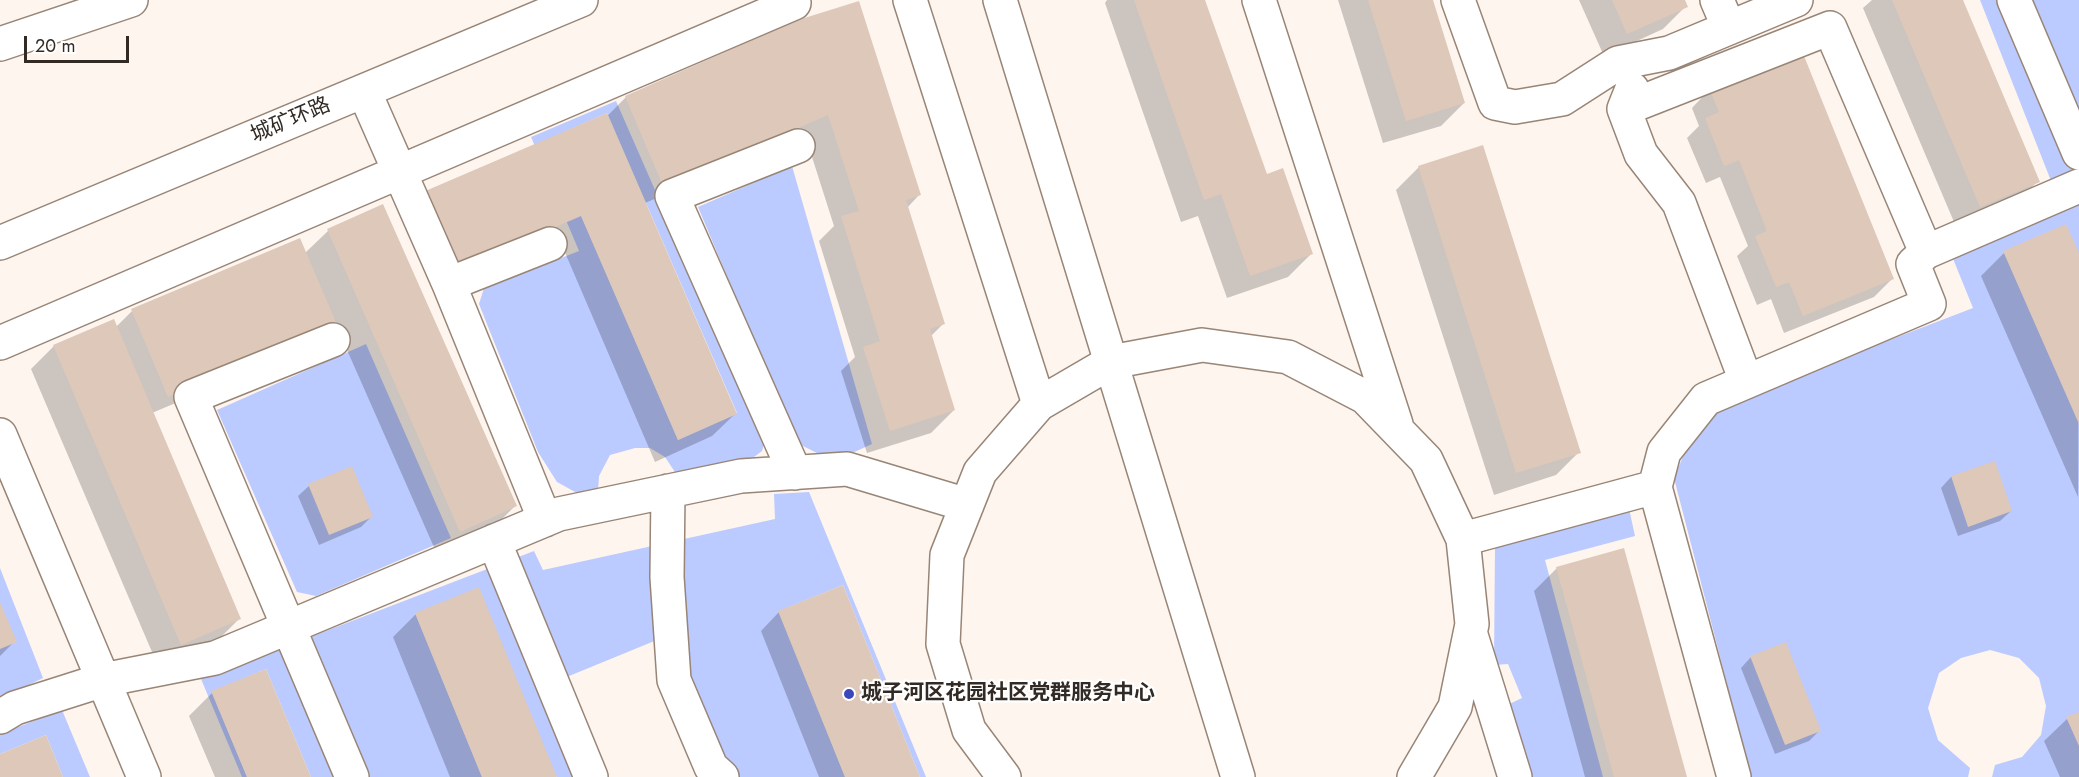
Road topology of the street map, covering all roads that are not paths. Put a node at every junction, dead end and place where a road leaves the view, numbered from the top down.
1 (131, 0) edge
2 (581, 0) edge
3 (793, 0) edge
4 (910, 0) edge
5 (1000, 0) edge
6 (1259, 0) edge
7 (1458, 0) edge
8 (1796, 0) edge
9 (2014, 0) edge
10 (1723, 14) edge
11 (0, 44) edge
12 (1642, 58) junction
13 (364, 91) junction
14 (1624, 109) junction
15 (798, 146) dead end
16 (2079, 153) edge
17 (400, 172) junction
18 (2079, 186) edge
19 (0, 243) edge
20 (550, 244) dead end
21 (1926, 252) junction
22 (449, 284) junction
23 (333, 340) dead end
24 (0, 343) edge
25 (1111, 362) junction
26 (1746, 381) junction
27 (1039, 404) junction
28 (1399, 432) junction
29 (0, 435) edge
30 (795, 473) junction
31 (1655, 487) junction
32 (668, 491) junction
33 (967, 505) junction
34 (546, 520) junction
35 (1463, 539) junction
36 (494, 541) junction
37 (290, 625) junction
38 (1470, 633) junction
39 (103, 680) junction
40 (0, 717) edge
41 (144, 777) edge
42 (352, 777) edge
43 (591, 777) edge
44 (723, 777) edge
45 (1004, 777) edge
46 (1238, 777) edge
47 (1414, 777) edge
48 (1515, 777) edge
49 (1734, 777) edge

1 - 11 street
2 - 13 street, 城矿环路
3 - 17 street
4 - 27 street
5 - 25 street
6 - 28 street
7 - 12 street
8 - 10 street
9 - 16 street
10 - 12 street
12 - 14 street
13 - 17 street
13 - 19 street, 城矿环路
14 - 21 street
14 - 26 street
15 - 30 street
17 - 22 street
17 - 24 street
18 - 21 street
20 - 22 street
21 - 26 street
22 - 34 street
23 - 37 street
25 - 27 street
25 - 28 street
25 - 46 street
26 - 31 street
27 - 33 street
28 - 35 street
29 - 39 street
30 - 32 street
30 - 33 street
31 - 35 street
31 - 49 street
32 - 34 street
32 - 44 street
33 - 45 street
34 - 36 street
35 - 38 street
36 - 37 street
36 - 43 street
37 - 39 street
37 - 42 street
38 - 47 street
38 - 48 street
39 - 40 street
39 - 41 street

